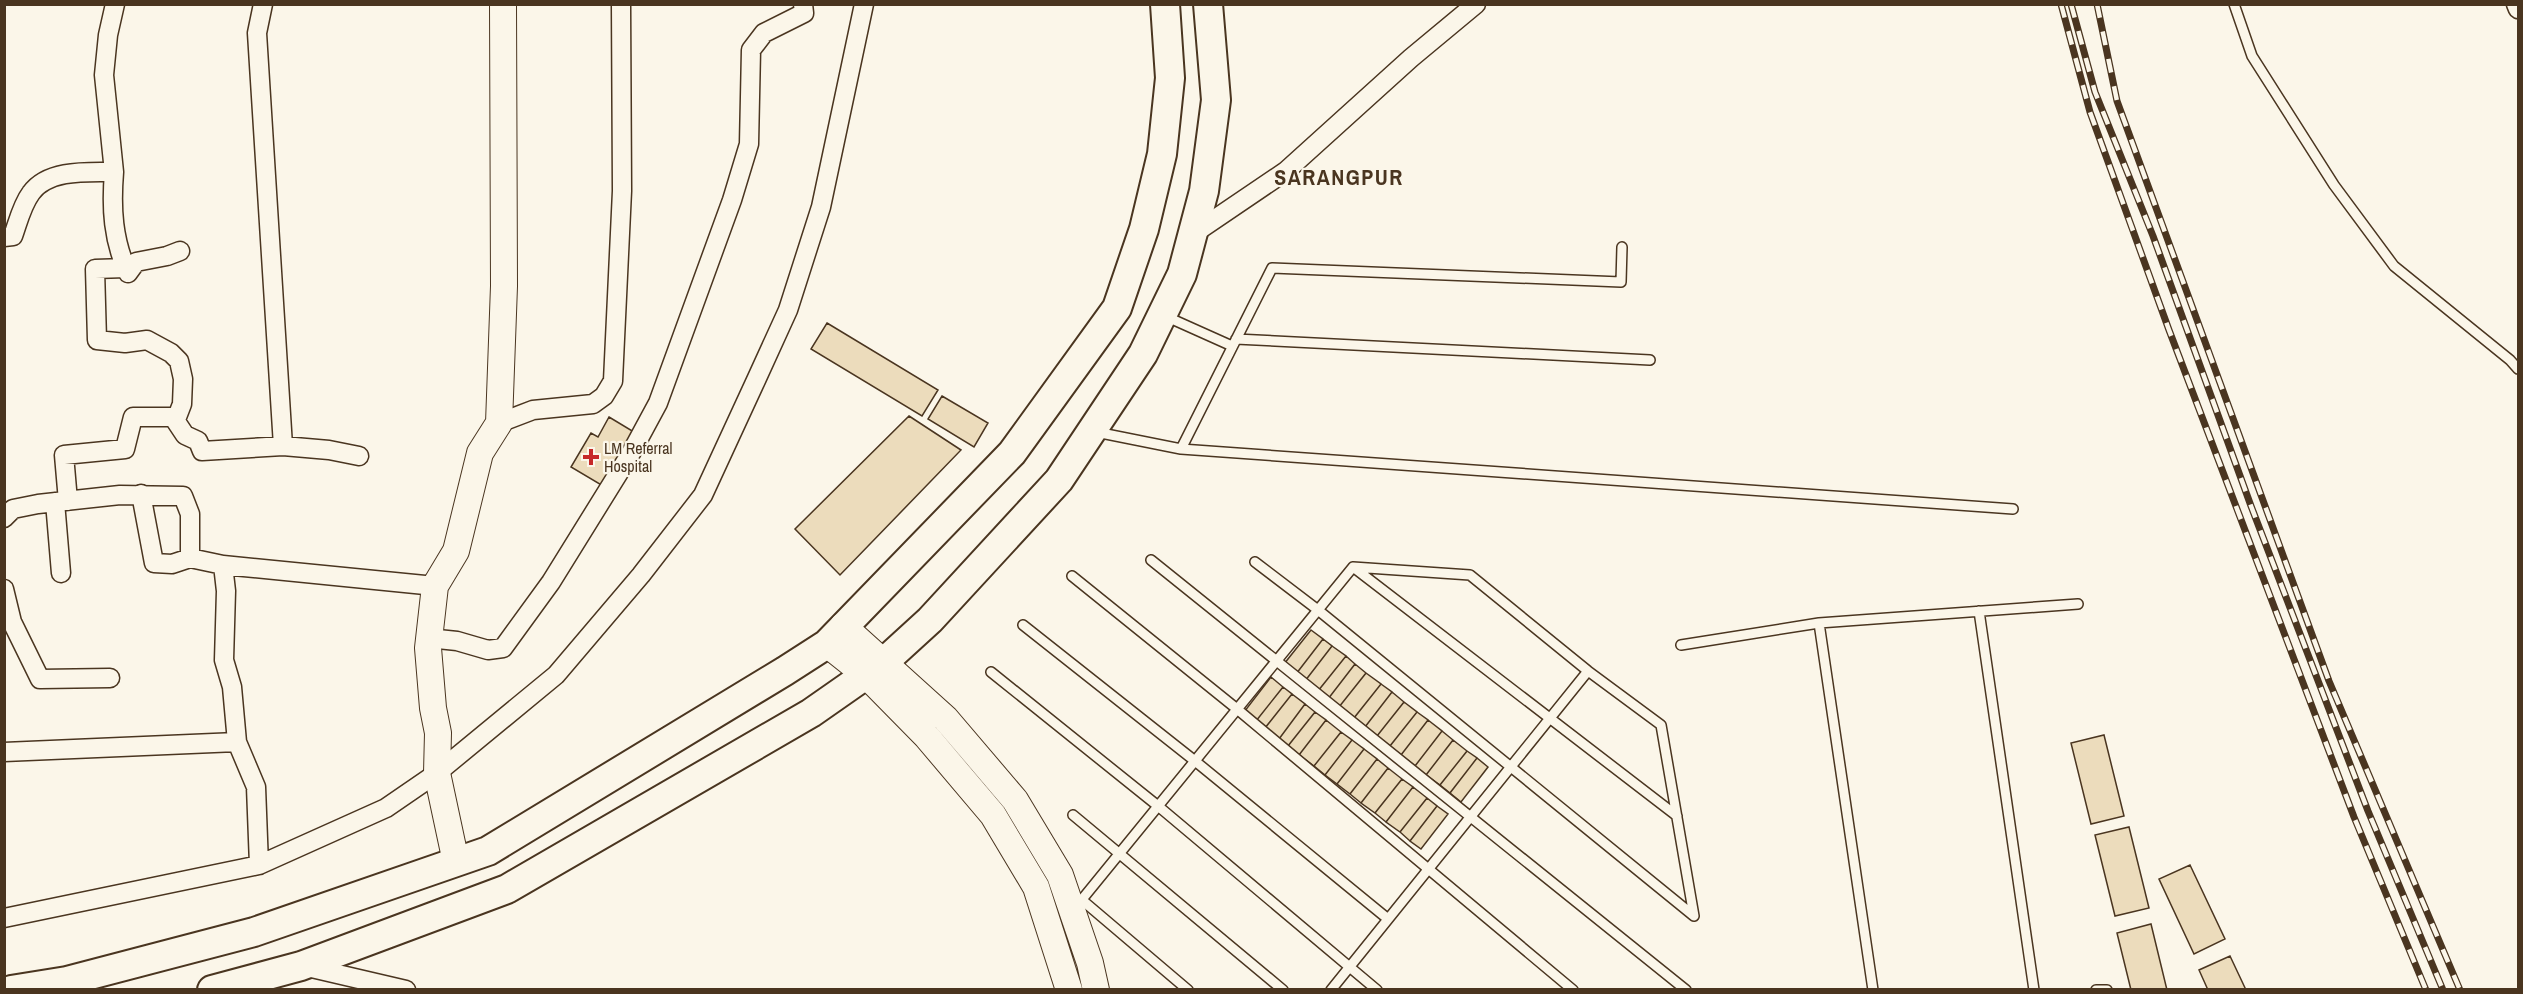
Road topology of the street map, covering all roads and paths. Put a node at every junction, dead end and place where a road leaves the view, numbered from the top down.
1 (116, 4) edge
2 (263, 4) edge
3 (503, 4) edge
4 (621, 4) edge
5 (803, 4) edge
6 (864, 4) edge
7 (1165, 4) edge
8 (1208, 4) edge
9 (1476, 4) edge
10 (2234, 4) edge
11 (2516, 4) edge
12 (2518, 9) edge
13 (114, 172) junction
14 (1193, 234) junction
15 (4, 237) edge
16 (1622, 247) dead end
17 (180, 251) dead end
18 (126, 268) junction
19 (1162, 315) junction
20 (1234, 342) junction
21 (1650, 360) dead end
22 (2518, 369) edge
23 (173, 417) junction
24 (499, 423) junction
25 (1091, 431) junction
26 (283, 446) junction
27 (1181, 449) junction
28 (359, 456) dead end
29 (141, 494) junction
30 (61, 502) junction
31 (2013, 509) dead end
32 (4, 519) edge
33 (190, 558) junction
34 (1151, 560) dead end
35 (1255, 562) dead end
36 (223, 565) junction
37 (1353, 567) junction
38 (61, 573) dead end
39 (1072, 576) dead end
40 (435, 586) junction
41 (4, 589) edge
42 (2078, 604) dead end
43 (1318, 610) junction
44 (1979, 611) junction
45 (1819, 623) junction
46 (1023, 625) dead end
47 (835, 635) junction
48 (428, 638) junction
49 (1681, 645) dead end
50 (1277, 660) junction
51 (875, 668) junction
52 (1588, 671) junction
53 (991, 672) dead end
54 (110, 678) dead end
55 (1238, 709) junction
56 (1550, 718) junction
57 (237, 742) junction
58 (4, 752) edge
59 (1195, 761) junction
60 (1510, 768) junction
61 (437, 773) junction
62 (1158, 806) junction
63 (1073, 815) dead end
64 (1471, 816) junction
65 (1677, 816) junction
66 (1119, 854) junction
67 (456, 862) junction
68 (259, 865) junction
69 (1430, 867) junction
70 (1077, 906) junction
71 (4, 918) edge
72 (1388, 919) junction
73 (301, 966) junction
74 (1349, 967) junction
75 (11, 990) edge
76 (212, 990) edge
77 (406, 990) edge
78 (1070, 990) edge
79 (1096, 990) edge
80 (1188, 990) edge
81 (1283, 990) edge
82 (1331, 990) edge
83 (1377, 990) edge
84 (1573, 990) edge
85 (1686, 990) edge
86 (1873, 990) edge
87 (2034, 990) edge
88 (2096, 990) edge
89 (2107, 990) edge

1 - 13 street
2 - 26 street
3 - 24 street
4 - 24 street
5 - 48 street
6 - 61 street
7 - 47 main road
8 - 14 main road
9 - 14 street
10 - 22 lane
11 - 12 street
13 - 15 street
13 - 18 street
14 - 19 main road
16 - 20 lane
17 - 18 street
18 - 23 street
19 - 20 lane
19 - 25 main road
20 - 21 lane
20 - 27 lane
23 - 26 street
23 - 30 street
24 - 40 street
25 - 27 lane
25 - 51 main road
26 - 28 street
27 - 31 lane
29 - 30 street
29 - 33 street
29 - 33 street
30 - 32 street
30 - 38 street
33 - 36 street
34 - 50 lane
35 - 43 lane
36 - 40 street
36 - 57 street
37 - 43 lane
37 - 52 lane
37 - 56 lane
39 - 55 lane
40 - 48 street
41 - 54 street
42 - 44 lane
43 - 50 lane
43 - 60 lane
44 - 45 lane
44 - 87 lane
45 - 49 lane
45 - 86 lane
46 - 59 lane
47 - 51 street
47 - 67 main road
48 - 61 street
50 - 55 lane
50 - 64 lane
51 - 70 street
51 - 73 main road
51 - 78 street
52 - 56 lane
52 - 65 lane
53 - 62 lane
55 - 59 lane
55 - 69 lane
56 - 60 lane
56 - 65 lane
57 - 58 street
57 - 68 street
59 - 62 lane
59 - 72 lane
60 - 64 lane
60 - 65 lane
61 - 67 street
61 - 68 street
62 - 66 lane
62 - 74 lane
63 - 66 lane
64 - 69 lane
64 - 85 lane
66 - 70 lane
66 - 81 lane
67 - 75 main road
68 - 71 street
69 - 72 lane
69 - 84 lane
70 - 79 street
70 - 80 lane
72 - 74 lane
73 - 76 main road
73 - 77 street
74 - 82 lane
74 - 83 lane
88 - 89 lane

